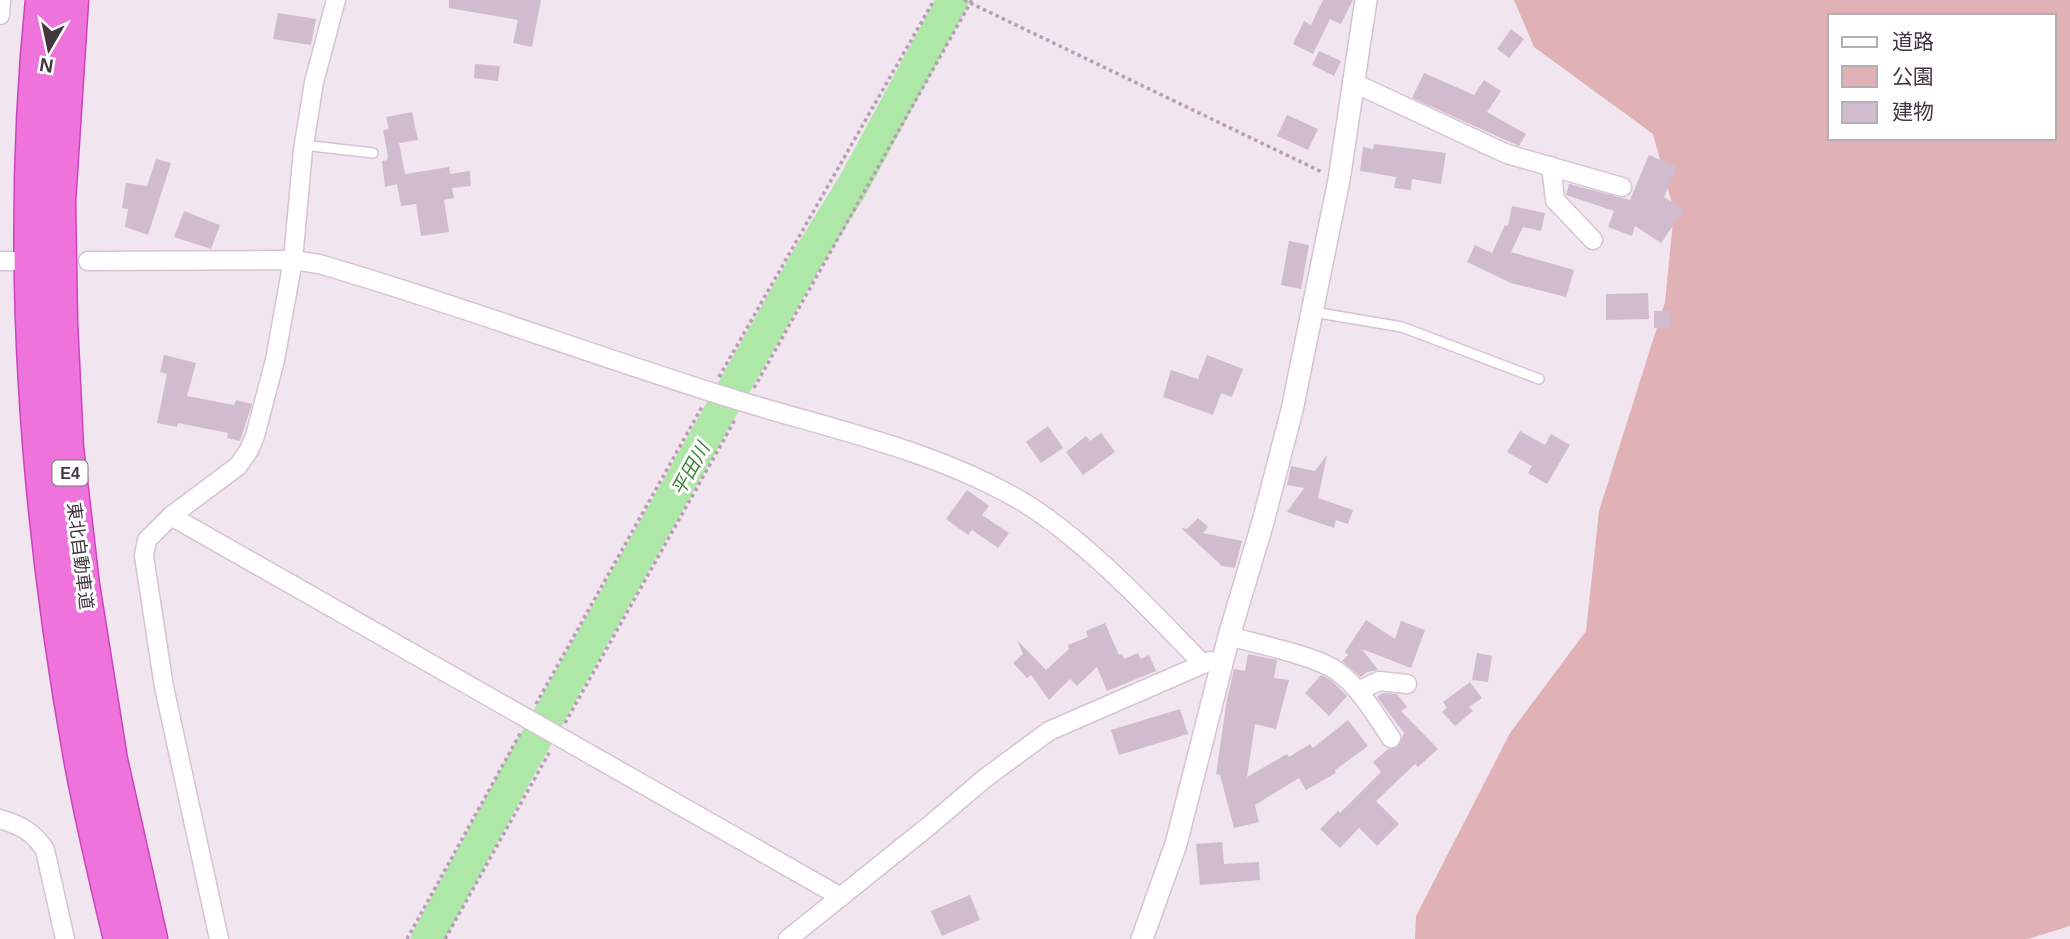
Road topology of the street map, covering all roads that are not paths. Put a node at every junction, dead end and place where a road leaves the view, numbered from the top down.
1 (1, 0) edge
2 (42, 0) edge
3 (72, 0) edge
4 (336, 0) edge
5 (1366, 0) edge
6 (0, 15) edge
7 (1352, 82) junction
8 (303, 145) junction
9 (373, 153) dead end
10 (1551, 166) junction
11 (1622, 187) dead end
12 (1593, 240) dead end
13 (293, 260) junction
14 (88, 261) dead end
15 (1313, 312) junction
16 (1538, 379) dead end
17 (171, 516) junction
18 (1228, 644) junction
19 (1203, 664) junction
20 (1407, 684) dead end
21 (1358, 691) junction
22 (1391, 737) dead end
23 (0, 819) edge
24 (841, 897) junction
25 (65, 939) edge
26 (120, 939) edge
27 (151, 939) edge
28 (219, 939) edge
29 (788, 939) edge
30 (1142, 939) edge

1 - 6 street
2 - 26 highway, 東北自動車道 / E4
3 - 27 highway, 東北自動車道 / E4
4 - 8 street
5 - 7 street
7 - 10 street
7 - 15 street
8 - 9 lane
8 - 13 street
10 - 11 street
10 - 12 street
13 - 14 street
13 - 17 street
13 - 19 street
15 - 16 lane
15 - 18 street
17 - 24 street
17 - 28 street
18 - 19 street
18 - 21 street
18 - 30 street
19 - 24 street
20 - 21 street
21 - 22 street
23 - 25 street
24 - 29 street

